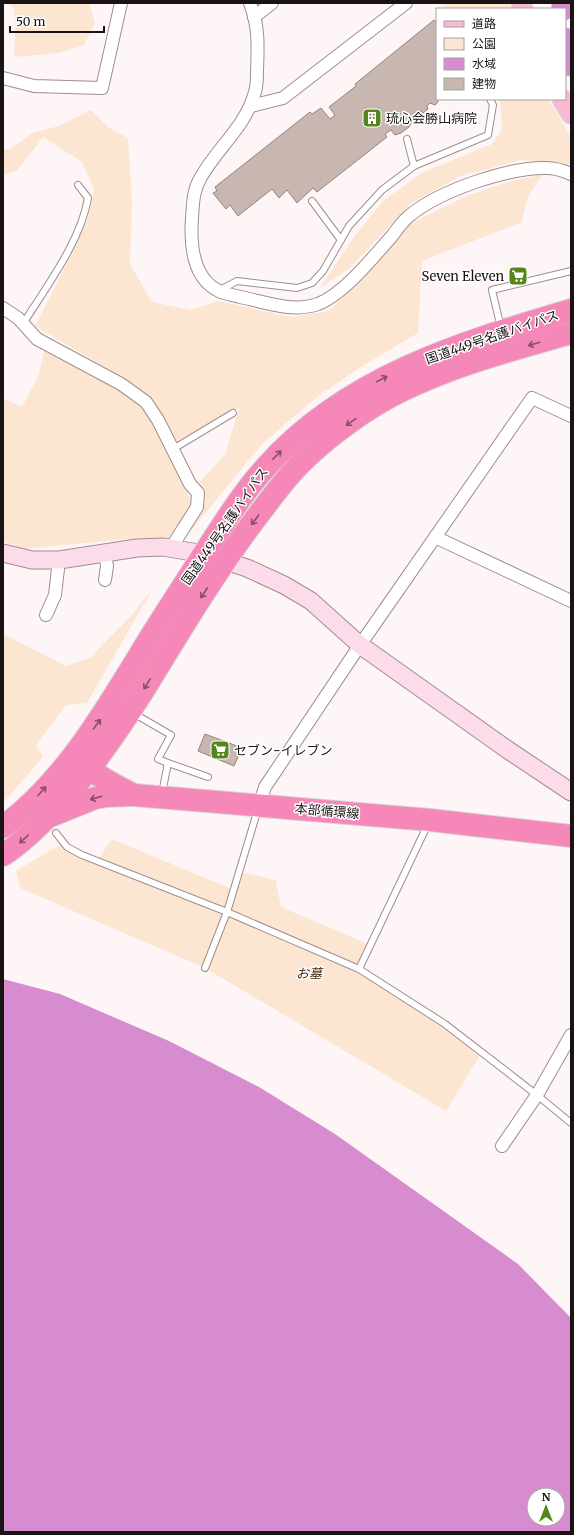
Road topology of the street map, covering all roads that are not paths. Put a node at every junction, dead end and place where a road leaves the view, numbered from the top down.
1 (121, 3) edge
2 (250, 3) edge
3 (272, 3) edge
4 (406, 3) edge
5 (254, 17) junction
6 (3, 78) edge
7 (490, 100) edge
8 (563, 100) edge
9 (251, 106) junction
10 (571, 114) edge
11 (407, 139) dead end
12 (414, 166) junction
13 (571, 174) edge
14 (78, 185) dead end
15 (312, 201) dead end
16 (341, 240) junction
17 (571, 271) edge
18 (219, 291) junction
19 (3, 308) edge
20 (571, 310) edge
21 (23, 324) junction
22 (502, 331) junction
23 (571, 333) edge
24 (233, 414) dead end
25 (571, 416) edge
26 (173, 449) junction
27 (435, 536) junction
28 (171, 548) junction
29 (105, 552) junction
30 (3, 553) edge
31 (204, 554) junction
32 (59, 560) junction
33 (226, 560) junction
34 (105, 580) dead end
35 (571, 601) edge
36 (46, 615) dead end
37 (360, 645) junction
38 (130, 712) junction
39 (81, 762) junction
40 (168, 763) junction
41 (208, 777) dead end
42 (571, 792) edge
43 (134, 795) junction
44 (162, 797) junction
45 (258, 806) junction
46 (430, 820) junction
47 (52, 825) junction
48 (3, 827) edge
49 (571, 836) edge
50 (3, 856) edge
51 (227, 912) junction
52 (205, 968) dead end
53 (359, 969) junction
54 (570, 1038) edge
55 (537, 1095) junction
56 (571, 1123) edge
57 (502, 1146) dead end

1 - 6 street
2 - 5 street
3 - 5 street
4 - 9 street
5 - 9 street
7 - 12 lane
8 - 10 main road
9 - 18 street
11 - 12 lane
12 - 16 lane
13 - 18 street
14 - 21 lane
15 - 16 lane
16 - 18 lane
17 - 22 lane
19 - 21 street
20 - 22 highway, 国道449号名護バイパス
21 - 26 street
31 -> 22 highway, 国道449号名護バイパス
23 -> 33 highway, 国道449号名護バイパス
24 - 26 lane
25 - 27 street
26 - 28 street
27 - 35 street
27 - 37 street
28 - 29 street
28 - 31 street
29 - 32 street
29 - 34 street
30 - 32 street
31 - 33 street
39 -> 31 highway, 国道449号名護バイパス
32 - 36 street
33 - 37 street
33 -> 38 highway, 国道449号名護バイパス
37 - 42 street
37 - 45 street
38 - 39 highway, 国道449号名護バイパス
38 - 40 lane
39 - 43 highway, 本部循環線
39 - 47 highway
48 -> 39 highway
40 - 41 lane
40 - 44 lane
43 - 44 highway, 本部循環線
43 -> 47 highway
44 - 45 highway, 本部循環線
45 - 46 highway, 本部循環線
45 - 51 lane
46 - 49 highway, 本部循環線
46 - 53 lane
47 -> 50 highway
47 - 51 lane
51 - 52 lane
51 - 53 lane
53 - 55 lane
54 - 55 street
55 - 56 lane
55 - 57 street

